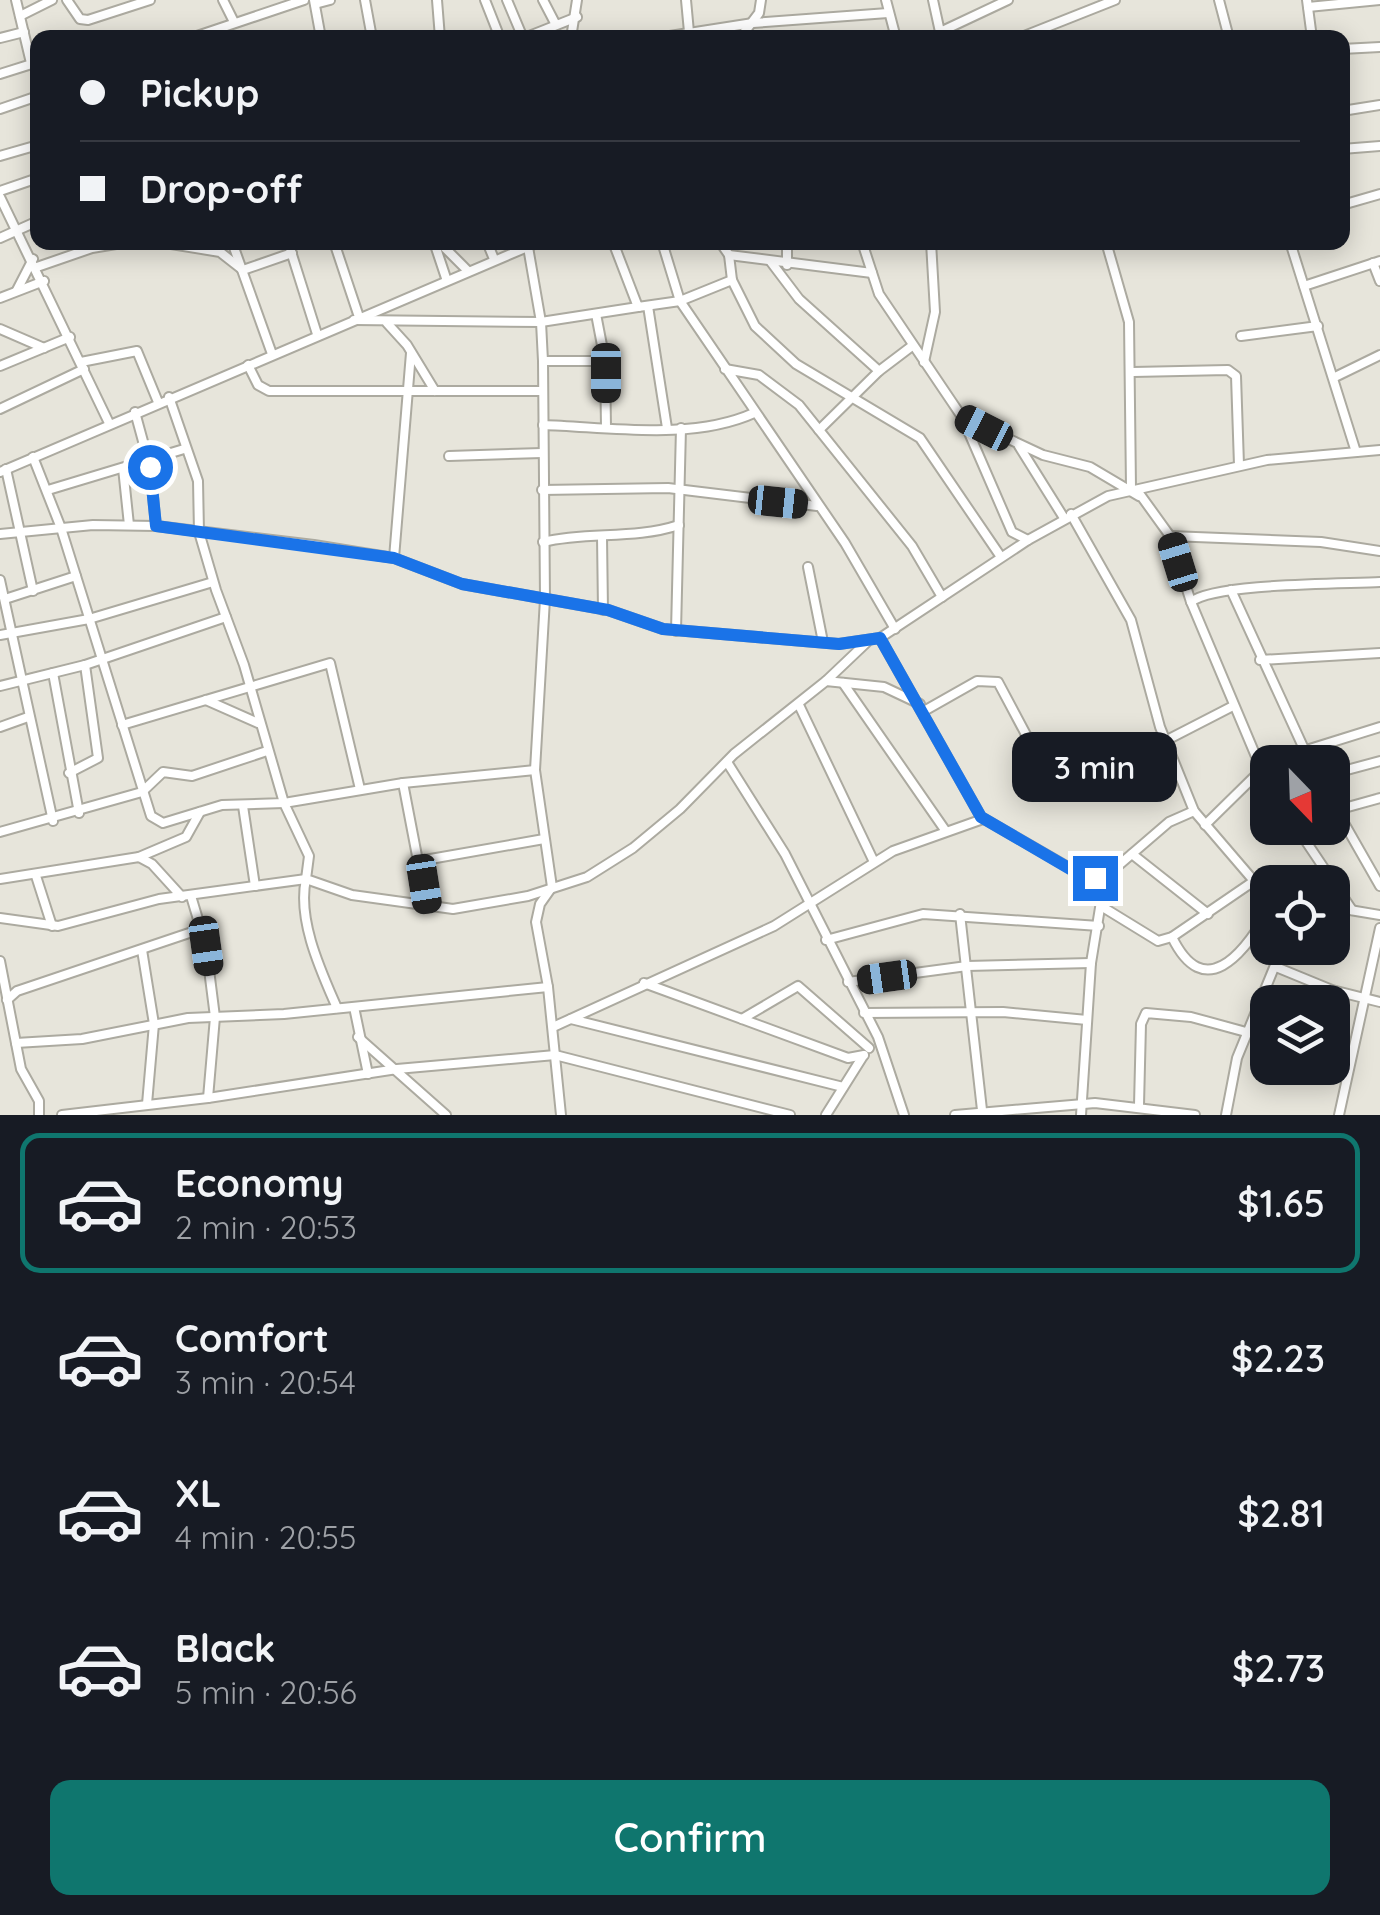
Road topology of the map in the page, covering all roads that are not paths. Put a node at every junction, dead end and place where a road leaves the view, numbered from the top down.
1 (16, 0) edge
2 (52, 0) edge
3 (67, 0) edge
4 (150, 0) edge
5 (223, 0) edge
6 (304, 0) edge
7 (330, 0) edge
8 (364, 0) edge
9 (437, 0) edge
10 (485, 0) edge
11 (507, 0) edge
12 (544, 0) edge
13 (577, 0) edge
14 (686, 0) edge
15 (762, 0) edge
16 (886, 0) edge
17 (932, 0) edge
18 (1008, 0) edge
19 (1115, 0) edge
20 (1219, 0) edge
21 (1380, 0) edge
22 (314, 2) edge
23 (1308, 4) edge
24 (888, 12) junction
25 (20, 16) junction
26 (577, 17) junction
27 (234, 22) junction
28 (753, 23) junction
29 (556, 26) junction
30 (212, 30) edge
31 (318, 30) edge
32 (370, 30) edge
33 (439, 30) edge
34 (497, 30) edge
35 (520, 30) edge
36 (545, 30) edge
37 (573, 30) edge
38 (689, 30) edge
39 (731, 30) edge
40 (747, 30) edge
41 (894, 30) edge
42 (940, 30) edge
43 (944, 30) edge
44 (1038, 30) edge
45 (1227, 30) edge
46 (1311, 30) edge
47 (24, 32) junction
48 (0, 38) edge
49 (1380, 47) edge
50 (1350, 49) edge
51 (30, 51) edge
52 (30, 64) edge
53 (0, 74) edge
54 (30, 99) edge
55 (1380, 104) edge
56 (0, 109) edge
57 (1350, 110) edge
58 (1380, 146) edge
59 (30, 147) edge
60 (1350, 148) edge
61 (0, 156) edge
62 (30, 181) edge
63 (0, 194) edge
64 (1380, 194) edge
65 (1350, 203) edge
66 (30, 224) edge
67 (17, 228) junction
68 (0, 238) edge
69 (84, 250) edge
70 (211, 250) edge
71 (235, 250) edge
72 (284, 250) edge
73 (291, 250) edge
74 (336, 250) edge
75 (438, 250) edge
76 (445, 250) edge
77 (490, 250) edge
78 (520, 250) edge
79 (529, 250) edge
80 (617, 250) edge
81 (664, 250) edge
82 (725, 250) edge
83 (787, 250) edge
84 (865, 250) edge
85 (931, 250) edge
86 (1109, 250) edge
87 (1293, 250) edge
88 (729, 256) junction
89 (744, 258) junction
90 (494, 259) junction
91 (771, 262) junction
92 (1377, 262) edge
93 (35, 263) junction
94 (787, 265) junction
95 (243, 270) junction
96 (467, 270) junction
97 (872, 273) junction
98 (732, 275) junction
99 (446, 278) junction
100 (44, 281) junction
101 (1380, 281) edge
102 (1304, 286) junction
103 (16, 292) junction
104 (0, 298) edge
105 (396, 299) junction
106 (680, 301) junction
107 (643, 306) junction
108 (596, 314) junction
109 (355, 318) junction
110 (387, 322) junction
111 (404, 322) junction
112 (542, 322) junction
113 (1318, 326) junction
114 (0, 328) edge
115 (317, 334) junction
116 (1240, 336) dead end
117 (70, 337) junction
118 (912, 346) junction
119 (44, 348) junction
120 (409, 349) junction
121 (272, 354) junction
122 (1380, 354) edge
123 (605, 360) junction
124 (543, 361) junction
125 (924, 362) junction
126 (248, 365) junction
127 (0, 366) edge
128 (83, 366) junction
129 (725, 368) junction
130 (879, 371) junction
131 (1133, 372) junction
132 (1335, 377) junction
133 (542, 390) junction
134 (412, 391) junction
135 (435, 391) junction
136 (169, 397) junction
137 (850, 399) junction
138 (158, 402) junction
139 (0, 409) edge
140 (135, 412) junction
141 (754, 414) junction
142 (962, 417) junction
143 (109, 423) junction
144 (543, 425) junction
145 (606, 427) junction
146 (667, 428) junction
147 (681, 428) junction
148 (819, 430) junction
149 (1019, 446) junction
150 (184, 449) junction
151 (1380, 450) edge
152 (1356, 452) junction
153 (542, 453) junction
154 (1043, 455) junction
155 (450, 456) dead end
156 (34, 457) junction
157 (148, 461) junction
158 (1239, 465) junction
159 (124, 468) junction
160 (3, 470) edge
161 (1039, 475) junction
162 (48, 490) junction
163 (542, 490) junction
164 (678, 490) junction
165 (1134, 490) junction
166 (817, 506) junction
167 (1068, 516) junction
168 (678, 525) junction
169 (129, 526) junction
170 (156, 526) junction
171 (61, 528) junction
172 (20, 530) junction
173 (200, 532) junction
174 (0, 534) edge
175 (1170, 536) junction
176 (602, 537) junction
177 (543, 542) junction
178 (1023, 543) junction
179 (1380, 551) edge
180 (394, 558) junction
181 (1001, 558) junction
182 (808, 567) dead end
183 (76, 576) junction
184 (0, 580) edge
185 (213, 582) junction
186 (1380, 582) edge
187 (1186, 587) junction
188 (1231, 590) junction
189 (33, 591) junction
190 (1202, 593) junction
191 (942, 597) junction
192 (5, 599) junction
193 (544, 599) junction
194 (1191, 602) junction
195 (603, 610) junction
196 (226, 616) junction
197 (90, 618) junction
198 (895, 628) junction
199 (676, 630) junction
200 (14, 634) junction
201 (0, 636) edge
202 (880, 638) junction
203 (823, 642) junction
204 (868, 642) junction
205 (1380, 652) edge
206 (104, 659) junction
207 (1260, 660) junction
208 (85, 666) junction
209 (53, 673) junction
210 (20, 680) junction
211 (826, 681) junction
212 (843, 683) junction
213 (0, 686) edge
214 (248, 687) junction
215 (206, 700) junction
216 (799, 706) junction
217 (1233, 706) junction
218 (922, 707) junction
219 (28, 717) junction
220 (258, 723) junction
221 (122, 725) junction
222 (0, 727) edge
223 (1380, 728) edge
224 (1166, 742) junction
225 (1254, 745) edge
226 (1300, 745) edge
227 (1317, 745) edge
228 (268, 751) junction
229 (727, 762) junction
230 (1380, 762) edge
231 (535, 770) junction
232 (1350, 770) edge
233 (69, 773) junction
234 (1048, 776) dead end
235 (1250, 780) edge
236 (402, 784) junction
237 (360, 790) junction
238 (142, 792) junction
239 (1380, 798) edge
240 (284, 803) junction
241 (1350, 803) edge
242 (243, 806) junction
243 (1194, 811) junction
244 (200, 812) junction
245 (79, 813) junction
246 (983, 819) junction
247 (53, 821) junction
248 (1206, 825) junction
249 (944, 830) junction
250 (0, 832) edge
251 (1350, 833) edge
252 (544, 839) junction
253 (1308, 845) edge
254 (1132, 854) junction
255 (139, 857) junction
256 (420, 860) junction
257 (874, 862) junction
258 (36, 876) junction
259 (1105, 877) junction
260 (1250, 877) edge
261 (0, 879) edge
262 (306, 879) junction
263 (1250, 885) edge
264 (256, 886) junction
265 (1380, 886) edge
266 (552, 887) junction
267 (186, 896) junction
268 (808, 902) junction
269 (1101, 906) junction
270 (427, 908) junction
271 (1352, 910) joint
272 (960, 914) junction
273 (1208, 914) junction
274 (1380, 914) edge
275 (0, 918) edge
276 (52, 926) junction
277 (1099, 926) junction
278 (1380, 928) edge
279 (201, 929) junction
280 (1172, 936) junction
281 (826, 940) junction
282 (1250, 940) edge
283 (142, 950) junction
284 (0, 960) edge
285 (1091, 963) junction
286 (1277, 965) edge
287 (967, 966) junction
288 (1276, 968) junction
289 (2, 979) edge
290 (848, 982) junction
291 (644, 984) junction
292 (548, 988) junction
293 (17, 991) junction
294 (1365, 999) junction
295 (7, 1000) junction
296 (1380, 1002) edge
297 (341, 1008) junction
298 (354, 1008) junction
299 (974, 1012) junction
300 (864, 1013) junction
301 (888, 1014) junction
302 (216, 1016) junction
303 (570, 1019) junction
304 (741, 1020) junction
305 (1088, 1020) junction
306 (354, 1022) junction
307 (154, 1024) junction
308 (871, 1026) junction
309 (553, 1027) junction
310 (1246, 1032) junction
311 (358, 1037) junction
312 (878, 1037) junction
313 (16, 1043) junction
314 (866, 1052) junction
315 (555, 1055) junction
316 (848, 1058) junction
317 (398, 1069) junction
318 (854, 1071) junction
319 (368, 1074) junction
320 (843, 1088) junction
321 (208, 1098) junction
322 (147, 1104) junction
323 (1083, 1104) junction
324 (1139, 1105) junction
325 (982, 1110) junction
326 (1174, 1114) edge
327 (40, 1115) edge
328 (62, 1115) edge
329 (446, 1115) edge
330 (560, 1115) edge
331 (790, 1115) edge
332 (826, 1115) edge
333 (904, 1115) edge
334 (954, 1115) edge
335 (1082, 1115) edge
336 (1195, 1115) edge
337 (1226, 1115) edge
338 (1339, 1115) edge

1 - 25 street
2 - 25 street
3 - 4 street
5 - 27 street
6 - 27 street
7 - 22 street
8 - 32 street
9 - 33 street
10 - 34 street
11 - 35 street
12 - 29 street
13 - 26 street
14 - 38 street
15 - 28 street
16 - 24 street
17 - 42 street
18 - 43 street
19 - 44 street
20 - 45 street
21 - 23 street
22 - 31 street
23 - 46 street
24 - 28 street
24 - 41 street
25 - 47 street
26 - 29 street
26 - 37 street
27 - 30 street
28 - 39 street
28 - 40 street
29 - 36 street
47 - 48 street
47 - 51 street
49 - 50 street
52 - 53 street
54 - 56 street
55 - 57 street
58 - 60 street
59 - 61 street
62 - 63 street
63 - 67 street
64 - 65 street
66 - 67 street
67 - 68 street
67 - 93 street
69 - 93 street
70 - 95 street
71 - 95 street
72 - 95 street
73 - 115 street
74 - 109 street
75 - 99 street
76 - 96 street
77 - 90 street
78 - 90 street
79 - 112 street
80 - 107 street
81 - 106 street
82 - 88 street
83 - 94 street
84 - 97 street
85 - 125 street
86 - 131 street
87 - 102 street
88 - 89 street
88 - 98 street
89 - 91 street
89 - 98 street
90 - 96 street
91 - 94 street
91 - 130 street
92 - 101 street
92 - 102 street
93 - 100 street
93 - 103 street
94 - 97 street
95 - 121 street
96 - 99 street
97 - 118 street
98 - 106 street
98 - 137 street
99 - 105 street
100 - 103 street
100 - 117 street
102 - 113 street
103 - 104 street
105 - 109 street
105 - 111 street
106 - 107 street
106 - 129 street
107 - 108 street
107 - 146 street
108 - 112 street
108 - 123 street
109 - 110 street
109 - 115 street
110 - 111 street
110 - 120 street
111 - 112 street
111 - 120 street
112 - 124 street
113 - 116 street
113 - 132 street
114 - 119 street
115 - 121 street
117 - 119 street
117 - 128 street
118 - 125 street
118 - 130 street
119 - 127 street
120 - 134 street
120 - 135 street
121 - 126 street
122 - 132 street
123 - 124 street
123 - 145 street
124 - 133 street
125 - 142 street
126 - 134 street
126 - 136 street
128 - 138 street
128 - 139 street
128 - 143 street
129 - 141 street
129 - 148 street
130 - 137 street
131 - 158 street
131 - 165 street
132 - 152 street
133 - 135 street
133 - 144 street
134 - 135 street
134 - 180 street
136 - 138 street
136 - 150 street
137 - 148 street
137 - 181 street
138 - 140 street
140 - 143 street
140 - 157 street
141 - 147 street
141 - 166 street
142 - 149 street
142 - 178 street
143 - 156 street
144 - 145 street
144 - 153 street
145 - 146 street
146 - 147 street
147 - 164 street
148 - 191 street
149 - 154 street
149 - 161 street
150 - 157 street
150 - 173 street
151 - 152 street
152 - 158 street
153 - 155 street
153 - 163 street
154 - 161 street
154 - 165 street
156 - 160 street
156 - 162 street
157 - 159 street
157 - 170 street
158 - 165 street
159 - 162 street
159 - 169 street
160 - 172 street
161 - 167 street
162 - 171 street
163 - 164 street
163 - 177 street
164 - 166 street
164 - 168 street
165 - 167 street
165 - 175 street
166 - 198 street
167 - 178 street
167 - 224 street
168 - 176 street
168 - 199 street
169 - 170 street
169 - 171 street
170 - 173 street
171 - 172 street
171 - 183 street
172 - 174 street
172 - 189 street
173 - 180 street
173 - 185 street
175 - 179 street
175 - 187 street
176 - 177 street
176 - 195 street
177 - 193 street
178 - 181 street
180 - 193 street
181 - 191 street
182 - 203 street
183 - 189 street
183 - 197 street
184 - 192 street
185 - 196 street
185 - 197 street
186 - 188 street
187 - 190 street
187 - 194 street
188 - 190 street
188 - 207 street
189 - 192 street
190 - 194 street
191 - 198 street
192 - 200 street
193 - 195 street
193 - 231 street
194 - 217 street
195 - 199 street
196 - 206 street
196 - 214 street
197 - 200 street
197 - 206 street
198 - 202 street
199 - 203 street
200 - 201 street
200 - 210 street
202 - 204 street
202 - 218 street
203 - 204 street
204 - 211 street
205 - 207 street
206 - 208 street
206 - 221 street
207 - 226 street
208 - 209 street
208 - 233 street
209 - 210 street
209 - 233 street
210 - 213 street
210 - 219 street
211 - 212 street
211 - 216 street
212 - 218 street
212 - 249 street
214 - 215 street
214 - 220 street
214 - 237 street
215 - 220 street
215 - 221 street
216 - 229 street
216 - 257 street
217 - 224 street
217 - 225 street
218 - 234 street
218 - 246 street
219 - 222 street
219 - 247 street
220 - 228 street
221 - 238 street
223 - 227 street
224 - 243 street
228 - 238 street
228 - 240 street
229 - 266 street
229 - 268 street
230 - 232 street
231 - 236 street
231 - 252 street
233 - 245 street
235 - 248 street
236 - 237 street
236 - 256 street
237 - 240 street
238 - 244 street
238 - 245 street
239 - 241 street
240 - 242 street
240 - 262 street
242 - 244 street
242 - 264 street
243 - 248 street
243 - 254 street
244 - 255 street
245 - 247 street
246 - 249 street
246 - 259 street
247 - 250 street
248 - 260 street
249 - 257 street
251 - 265 street
252 - 256 street
252 - 266 street
253 - 271 street
254 - 259 street
254 - 273 street
255 - 258 street
255 - 267 street
256 - 270 street
257 - 268 street
258 - 261 street
258 - 276 street
259 - 269 street
262 - 264 street
262 - 270 street
262 - 297 street
263 - 273 street
264 - 267 street
266 - 270 street
266 - 292 street
267 - 276 street
267 - 279 street
268 - 281 street
268 - 291 street
269 - 277 street
269 - 280 street
271 - 274 street
272 - 277 street
272 - 281 street
272 - 287 street
273 - 280 street
275 - 276 street
277 - 285 street
278 - 294 street
279 - 283 street
279 - 302 street
280 - 282 street
281 - 290 street
283 - 293 street
283 - 307 street
284 - 289 street
285 - 287 street
285 - 305 street
286 - 288 street
287 - 290 street
287 - 299 street
288 - 294 street
288 - 310 street
289 - 293 street
289 - 295 street
290 - 300 street
291 - 303 street
291 - 304 street
292 - 298 street
292 - 309 street
293 - 295 street
294 - 296 street
294 - 338 street
295 - 313 street
297 - 298 street
297 - 302 street
297 - 306 street
298 - 306 street
299 - 301 street
299 - 305 street
299 - 325 street
300 - 301 street
300 - 308 street
301 - 308 street
302 - 307 street
302 - 321 street
303 - 309 street
303 - 320 street
304 - 314 street
304 - 316 street
305 - 323 street
306 - 311 street
307 - 313 street
307 - 322 street
308 - 312 street
309 - 315 street
310 - 324 street
310 - 337 street
311 - 317 street
311 - 319 street
312 - 314 street
312 - 333 street
313 - 327 street
314 - 316 street
314 - 318 street
315 - 317 street
315 - 330 street
315 - 331 street
316 - 318 street
317 - 319 street
317 - 329 street
318 - 320 street
319 - 321 street
320 - 332 street
321 - 322 street
322 - 328 street
323 - 324 street
323 - 325 street
323 - 335 street
324 - 326 street
325 - 334 street
326 - 336 street

